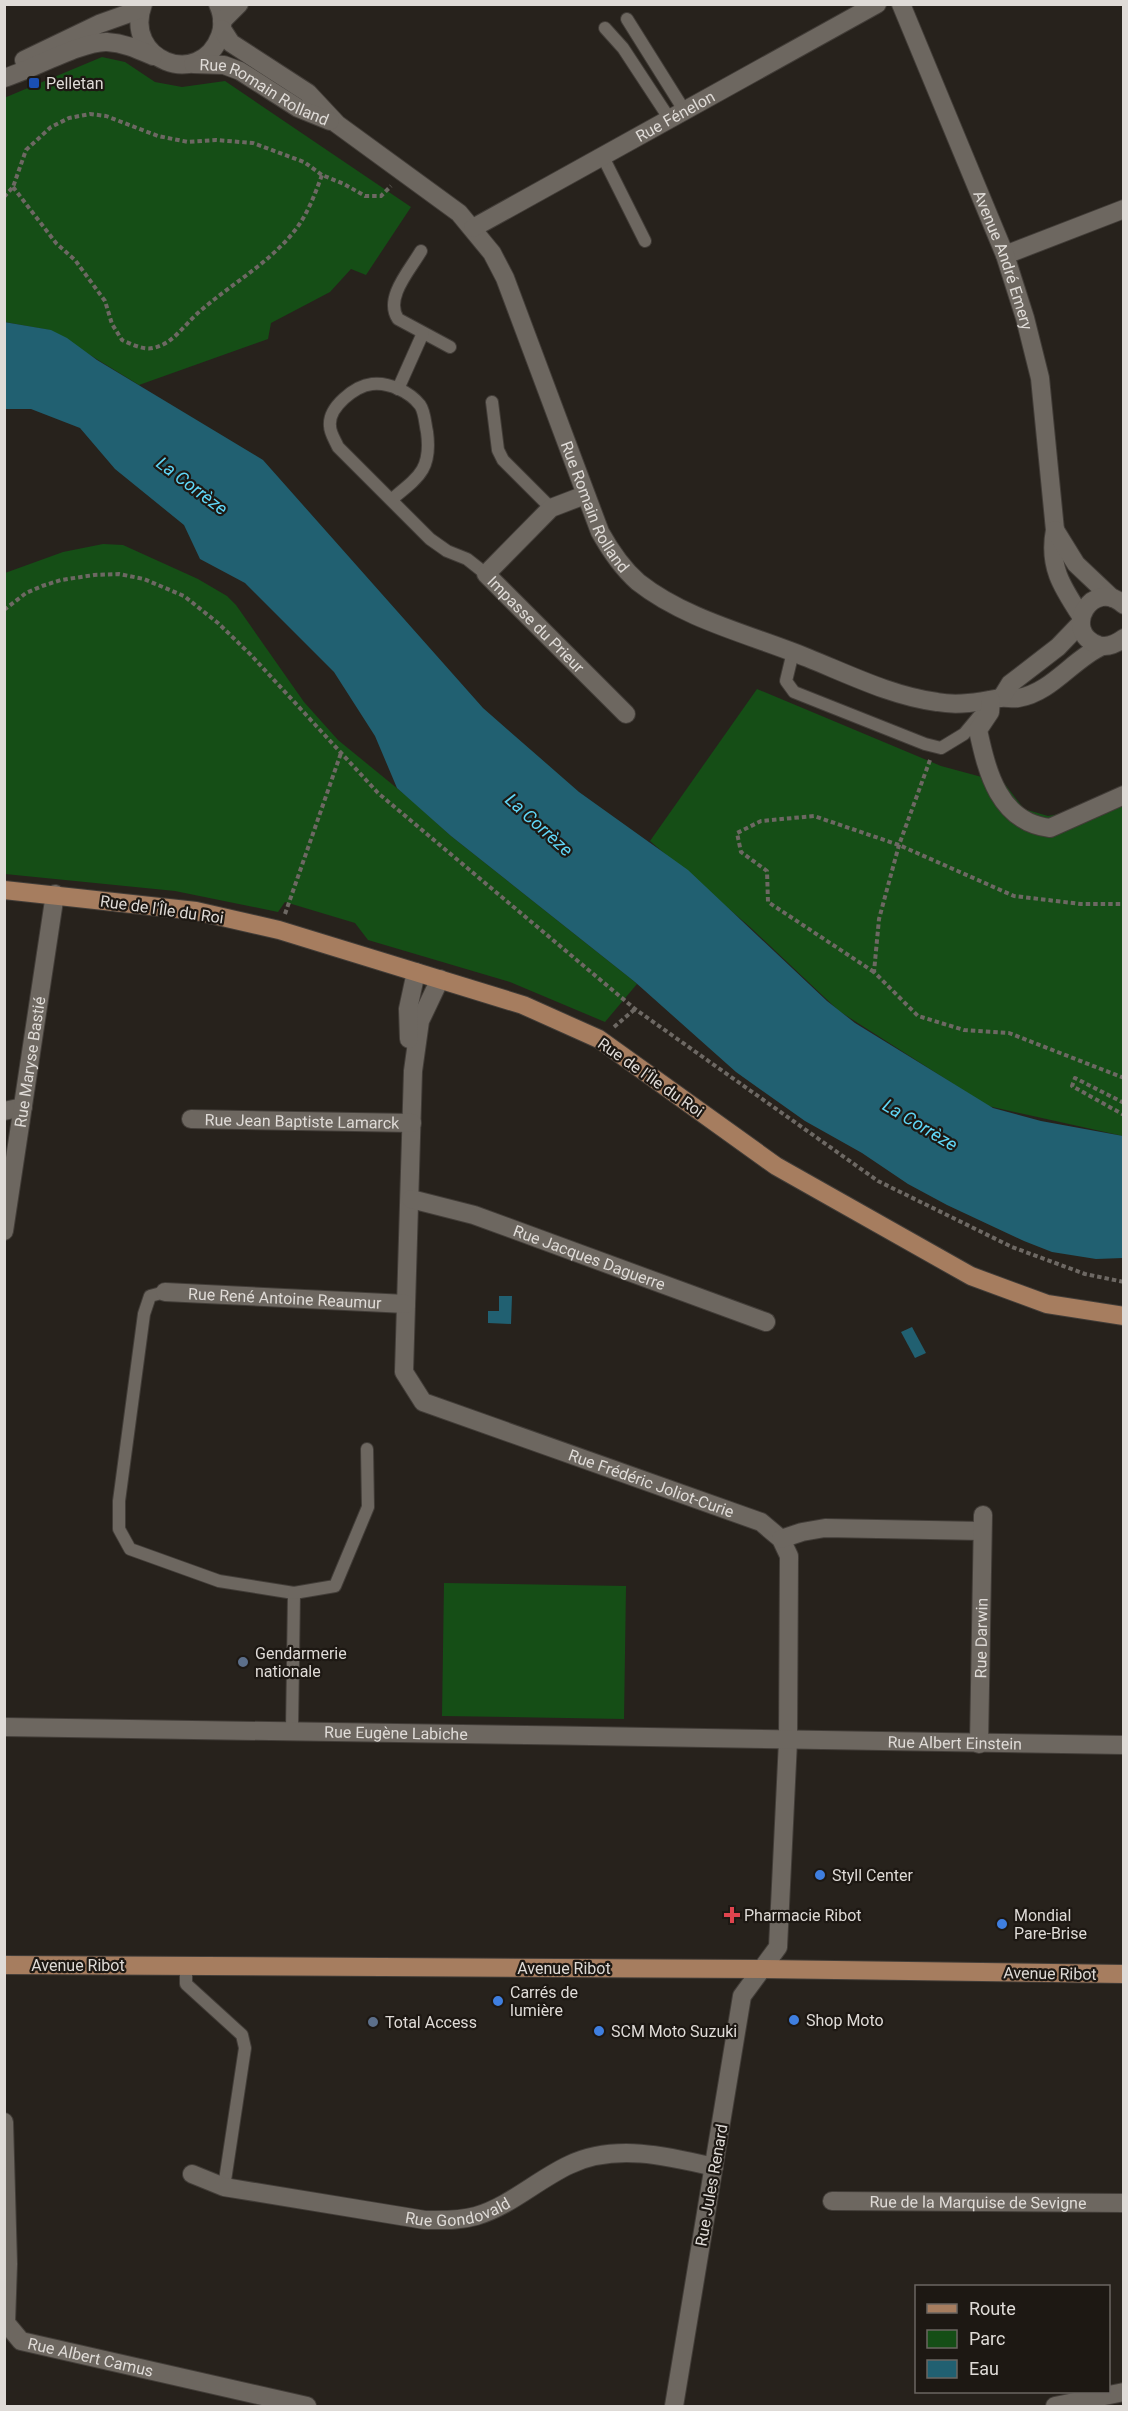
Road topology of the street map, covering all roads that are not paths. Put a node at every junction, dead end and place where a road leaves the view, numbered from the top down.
1 (239, 4) edge
2 (877, 4) edge
3 (901, 4) edge
4 (142, 7) edge
5 (221, 18) edge
6 (627, 19) dead end
7 (605, 28) dead end
8 (158, 58) junction
9 (190, 64) junction
10 (4, 70) edge
11 (4, 78) edge
12 (676, 114) junction
13 (337, 124) junction
14 (602, 155) junction
15 (1124, 209) edge
16 (473, 228) junction
17 (645, 241) dead end
18 (421, 251) dead end
19 (1005, 255) junction
20 (423, 333) junction
21 (450, 347) dead end
22 (398, 389) junction
23 (492, 402) dead end
24 (585, 495) junction
25 (392, 499) junction
26 (551, 508) junction
27 (1055, 530) junction
28 (486, 574) junction
29 (1119, 601) edge
30 (1081, 620) junction
31 (1117, 641) edge
32 (793, 652) junction
33 (997, 699) junction
34 (626, 714) dead end
35 (1124, 795) edge
36 (4, 890) edge
37 (55, 894) junction
38 (416, 972) junction
39 (440, 979) junction
40 (413, 1071) junction
41 (23, 1107) junction
42 (4, 1111) edge
43 (191, 1119) dead end
44 (412, 1123) junction
45 (411, 1199) junction
46 (4, 1231) edge
47 (165, 1292) joint
48 (406, 1304) junction
49 (1124, 1316) edge
50 (766, 1322) dead end
51 (367, 1449) dead end
52 (781, 1539) junction
53 (294, 1593) junction
54 (4, 1727) edge
55 (292, 1730) junction
56 (788, 1741) junction
57 (979, 1743) junction
58 (1124, 1746) edge
59 (4, 1965) edge
60 (186, 1965) junction
61 (761, 1969) junction
62 (1124, 1974) edge
63 (4, 2122) edge
64 (714, 2167) junction
65 (192, 2174) dead end
66 (224, 2187) junction
67 (832, 2201) dead end
68 (1124, 2203) edge
69 (6, 2264) edge
70 (1124, 2392) edge
71 (307, 2406) edge
72 (674, 2406) edge
73 (1055, 2406) edge

1 - 5 street
2 - 12 street, Rue Fénelon
3 - 19 street, Avenue André Emery
4 - 8 street
4 - 10 street
5 - 9 street
5 - 13 street, Rue Romain Rolland
6 - 12 lane
7 - 12 lane
8 - 9 street, Rue Romain Rolland
8 - 11 street
9 - 13 street, Rue Romain Rolland
12 - 14 street, Rue Fénelon
13 - 16 street, Rue Romain Rolland
14 - 16 street, Rue Fénelon
14 - 17 lane
15 - 19 street
16 - 24 street, Rue Romain Rolland
18 - 20 lane
19 - 27 street, Avenue André Emery
20 - 21 lane
20 - 22 lane
22 - 25 lane
22 - 25 lane
23 - 26 lane
24 - 26 street, Impasse du Prieur
24 - 32 street, Rue Romain Rolland
25 - 28 lane
26 - 28 street, Impasse du Prieur
27 - 29 street, Avenue André Emery
27 - 30 street, Avenue André Emery
28 - 34 street, Impasse du Prieur
29 - 30 street
30 - 31 street, Avenue André Emery
30 - 33 street
31 - 33 street, Rue Romain Rolland
32 - 33 street, Rue Romain Rolland
32 - 33 lane
33 - 35 street
36 - 37 main road, Rue de l'Île du Roi
37 - 38 main road, Rue de l'Île du Roi
37 - 41 street, Rue Maryse Bastié
38 - 39 main road, Rue de l'Île du Roi
38 - 40 street, Rue Frédéric Joliot-Curie
39 - 40 street, Rue Frédéric Joliot-Curie
39 - 49 main road, Rue de l'Île du Roi
40 - 44 street, Rue Frédéric Joliot-Curie
41 - 42 street
41 - 46 street, Rue Maryse Bastié
43 - 44 street, Rue Jean Baptiste Lamarck
44 - 45 street, Rue Frédéric Joliot-Curie
45 - 48 street, Rue Frédéric Joliot-Curie
45 - 50 street, Rue Jacques Daguerre
47 - 48 street, Rue René Antoine Reaumur
47 - 53 lane
48 - 52 street, Rue Frédéric Joliot-Curie
51 - 53 lane
52 - 56 street
52 - 57 street, Rue Darwin
53 - 55 lane
54 - 55 street, Rue Eugène Labiche
55 - 56 street, Rue Eugène Labiche
56 - 57 street, Rue Albert Einstein
56 - 61 street
57 - 58 street, Rue Albert Einstein
59 - 60 main road, Avenue Ribot
60 - 61 main road, Avenue Ribot
60 - 66 lane
61 - 62 main road, Avenue Ribot
61 - 64 street, Rue Jules Renard
63 - 69 street, Rue Albert Camus
64 - 66 street, Rue Gondovald
64 - 72 street, Rue Jules Renard
65 - 66 street, Rue Gondovald
67 - 68 street, Rue de la Marquise de Sevigne
69 - 71 street, Rue Albert Camus
70 - 73 street

